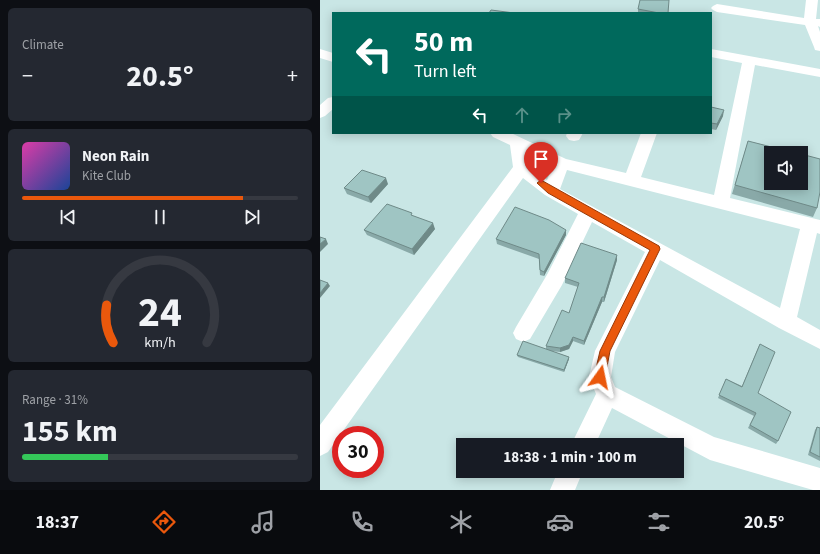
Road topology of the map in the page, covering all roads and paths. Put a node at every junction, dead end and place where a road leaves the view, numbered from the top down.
1 (812, 0) edge
2 (717, 8) dead end
3 (815, 22) edge
4 (820, 47) edge
5 (320, 53) edge
6 (712, 54) edge
7 (332, 58) edge
8 (749, 60) junction
9 (820, 73) edge
10 (332, 102) edge
11 (320, 113) edge
12 (500, 134) edge
13 (649, 134) edge
14 (517, 142) junction
15 (562, 163) junction
16 (522, 168) junction
17 (632, 180) junction
18 (551, 190) junction
19 (721, 202) junction
20 (588, 212) junction
21 (815, 225) edge
22 (656, 249) junction
23 (786, 322) junction
24 (523, 333) dead end
25 (820, 340) edge
26 (607, 394) junction
27 (587, 438) edge
28 (320, 444) edge
29 (568, 478) edge
30 (820, 480) edge
31 (562, 490) edge

1 - 3 street
2 - 3 street
3 - 4 street
5 - 7 street
6 - 8 street
8 - 9 street
8 - 19 street
10 - 11 street
12 - 14 street
13 - 17 street
14 - 15 street
14 - 16 street
15 - 17 street
15 - 18 street
16 - 18 street
16 - 28 street
17 - 19 street
18 - 20 street
19 - 21 street
20 - 22 street
20 - 24 street
21 - 23 street
22 - 23 street
22 - 26 street
23 - 25 street
26 - 27 street
26 - 30 street
29 - 31 street

